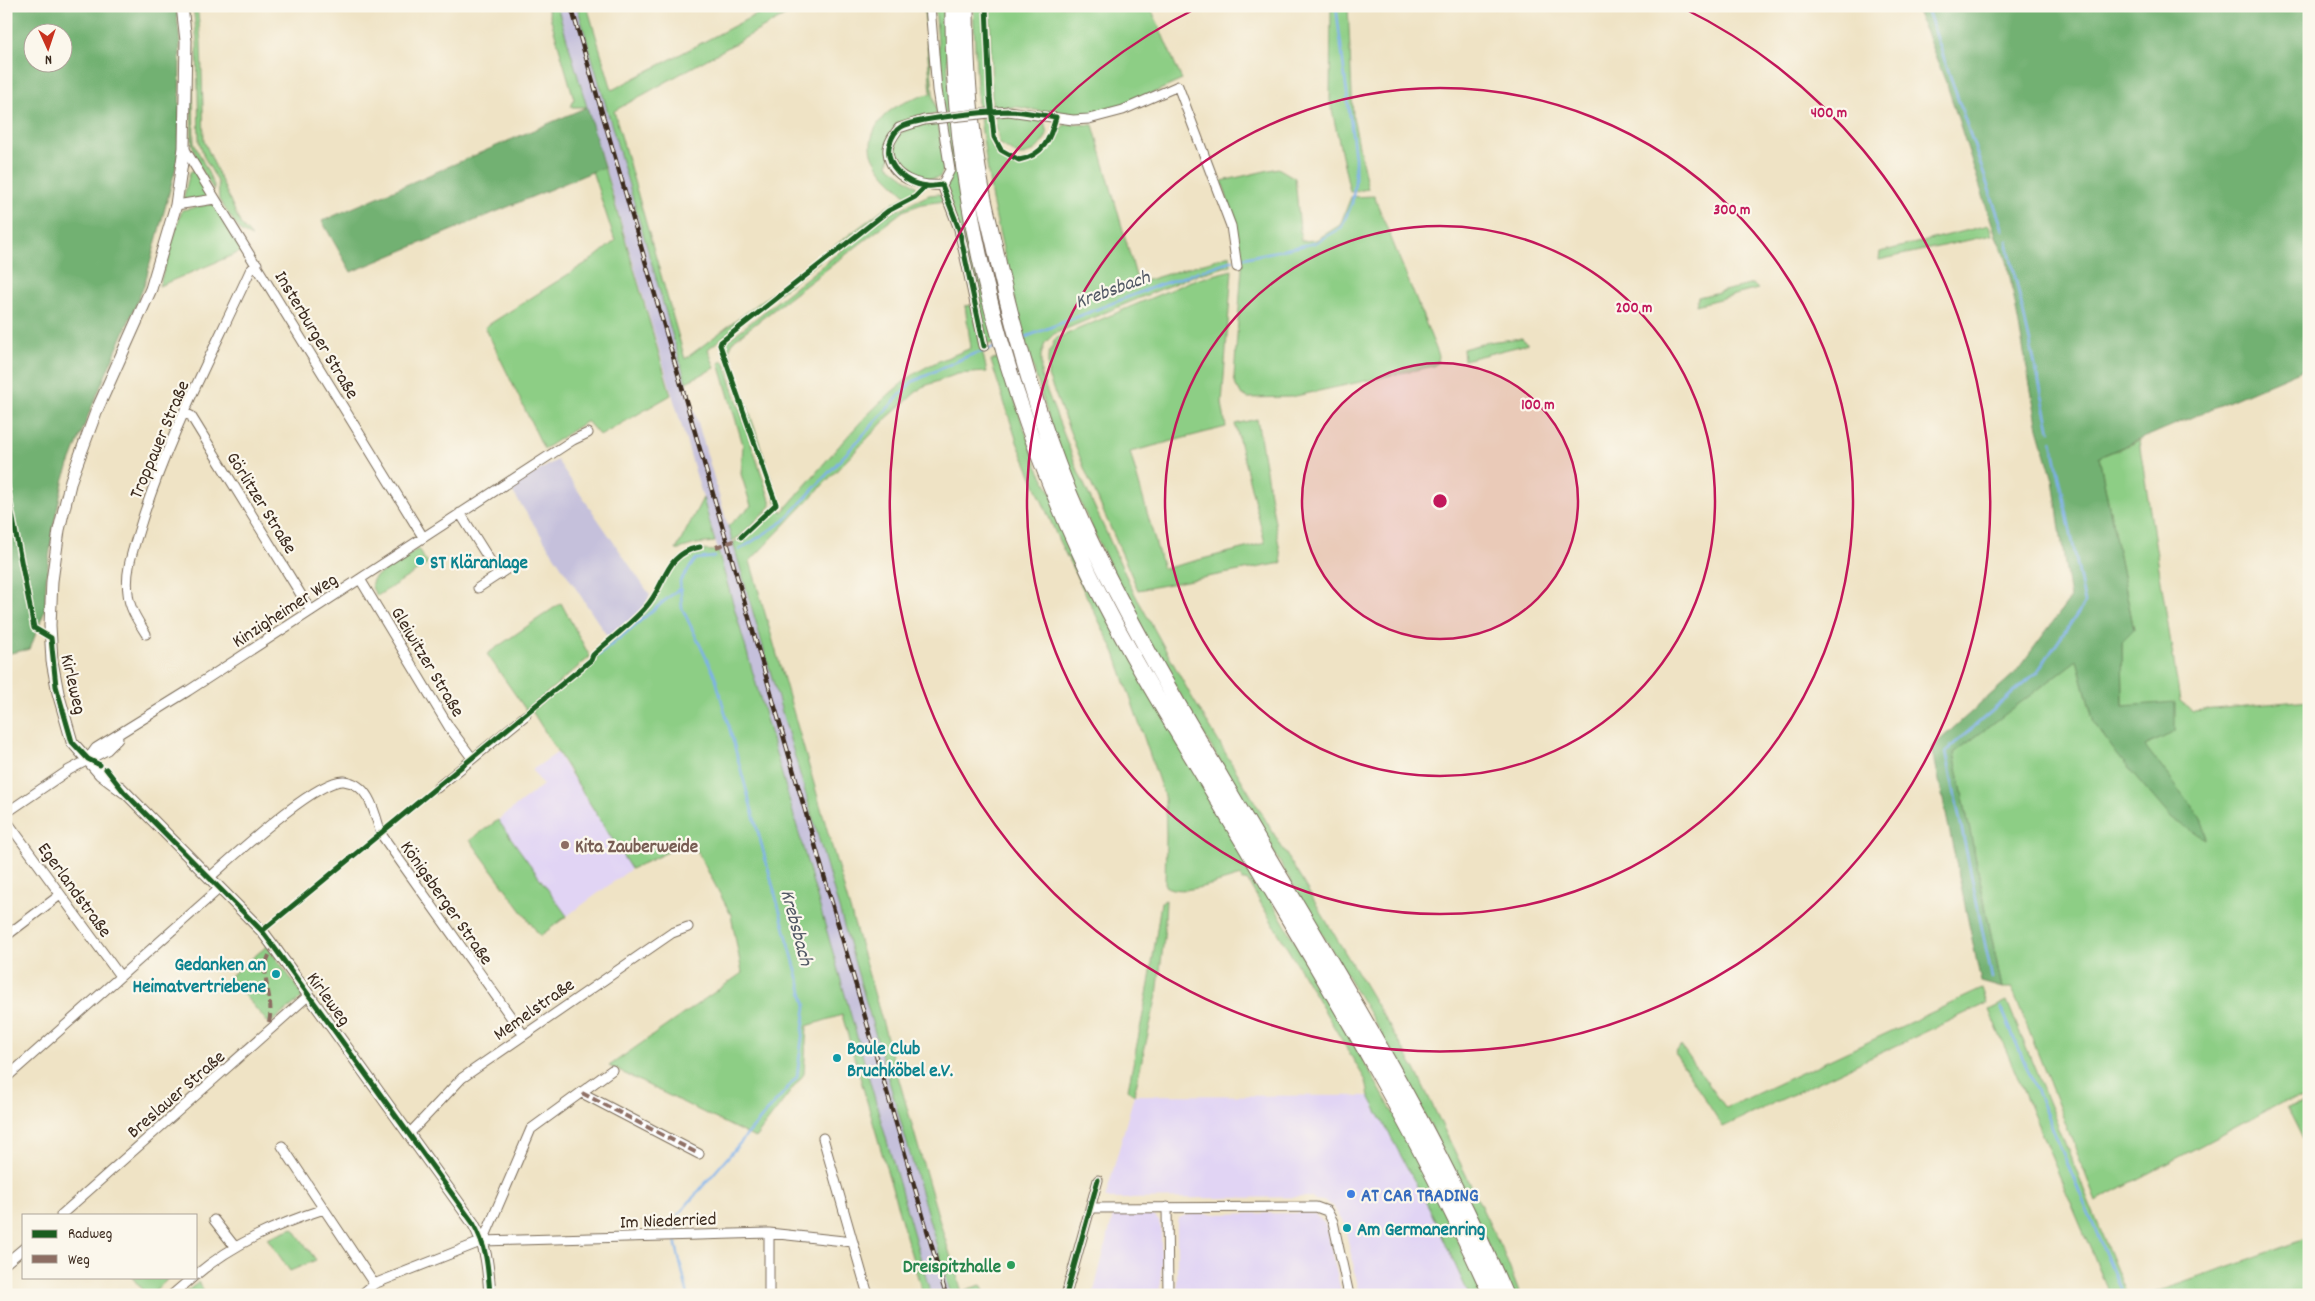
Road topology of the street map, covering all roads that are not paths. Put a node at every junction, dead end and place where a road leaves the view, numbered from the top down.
1 (182, 6) edge
2 (930, 6) edge
3 (953, 6) edge
4 (966, 6) edge
5 (184, 148) junction
6 (942, 185) junction
7 (215, 199) junction
8 (176, 205) junction
9 (258, 264) junction
10 (1237, 267) dead end
11 (1006, 329) junction
12 (984, 346) dead end
13 (185, 413) junction
14 (588, 433) dead end
15 (460, 514) junction
16 (423, 537) junction
17 (510, 567) dead end
18 (498, 575) junction
19 (360, 579) junction
20 (478, 588) dead end
21 (310, 611) junction
22 (146, 634) dead end
23 (526, 715) dead end
24 (472, 758) junction
25 (88, 759) junction
26 (437, 788) dead end
27 (6, 812) edge
28 (6, 820) edge
29 (209, 878) junction
30 (220, 888) junction
31 (60, 895) junction
32 (688, 927) dead end
33 (6, 936) edge
34 (120, 976) junction
35 (309, 995) junction
36 (523, 1034) junction
37 (612, 1070) dead end
38 (6, 1078) edge
39 (582, 1093) junction
40 (409, 1134) junction
41 (823, 1138) dead end
42 (282, 1146) dead end
43 (699, 1154) dead end
44 (1098, 1180) dead end
45 (1090, 1208) junction
46 (1167, 1208) junction
47 (324, 1209) junction
48 (62, 1214) edge
49 (214, 1220) dead end
50 (769, 1233) junction
51 (483, 1241) junction
52 (853, 1242) junction
53 (235, 1247) junction
54 (22, 1250) edge
55 (6, 1263) edge
56 (198, 1273) edge
57 (192, 1278) edge
58 (374, 1284) junction
59 (172, 1295) edge
60 (361, 1295) edge
61 (490, 1295) edge
62 (769, 1295) edge
63 (868, 1295) edge
64 (1066, 1295) edge
65 (1168, 1295) edge
66 (1349, 1295) edge
67 (1491, 1295) edge
68 (1505, 1295) edge

1 - 5 street, Kirleweg
2 - 6 street
3 - 11 highway
4 - 11 highway
5 - 7 street, Insterburger Straße
5 - 8 street, Kirleweg
6 - 10 street, bridge
6 - 12 street
7 - 8 street
7 - 9 street, Insterburger Straße
8 - 25 street, Kirleweg
9 - 13 street, Troppauer Straße
9 - 16 street, Insterburger Straße
11 - 67 highway
11 - 68 highway
13 - 21 street, Görlitzer Straße
13 - 22 street, Troppauer Straße
14 - 15 street, Kinzigheimer Weg
15 - 16 street, Kinzigheimer Weg
15 - 18 street
16 - 19 street, Kinzigheimer Weg
17 - 18 street
18 - 20 street
19 - 21 street, Kinzigheimer Weg
19 - 24 street, Gleiwitzer Straße
21 - 25 street, Kinzigheimer Weg
23 - 24 street
24 - 26 street
25 - 27 street, Kinzigheimer Weg
25 - 29 street, Kirleweg
28 - 31 street, Egerlandstraße
29 - 30 street, Kirleweg
29 - 36 street, Königsberger Straße
30 - 34 street
30 - 35 street, Kirleweg
31 - 33 street
31 - 34 street, Egerlandstraße
32 - 36 street, Memelstraße
34 - 38 street
35 - 40 street, Kirleweg
35 - 48 street, Breslauer Straße
36 - 40 street, Memelstraße
37 - 39 street
39 - 43 street
39 - 51 street
40 - 51 street, Kirleweg
41 - 52 street
42 - 47 street
44 - 45 street
45 - 46 street
45 - 64 street
46 - 65 street
46 - 66 street
47 - 53 street
47 - 58 street
49 - 53 street
50 - 51 street, Im Niederried
50 - 52 street, Im Niederried
50 - 62 street
51 - 58 street, Im Niederried
51 - 61 street, Kirleweg
52 - 63 street
53 - 56 street
54 - 55 street
57 - 59 street
58 - 60 street, Im Niederried

